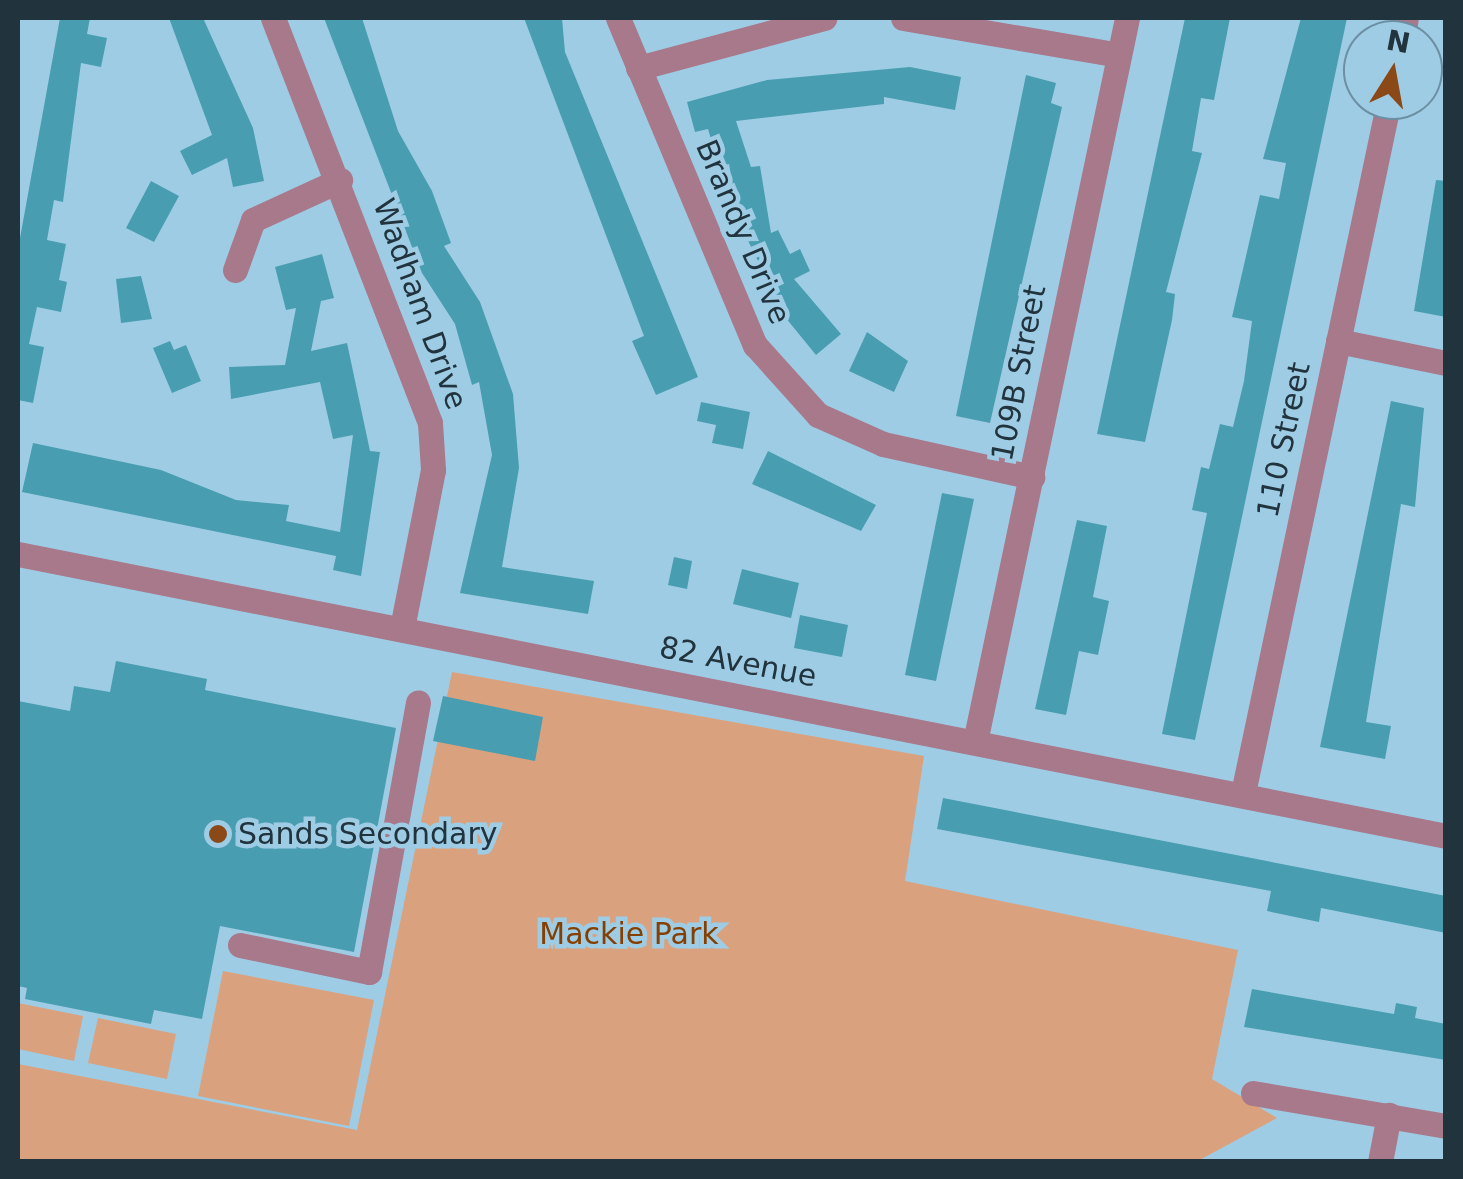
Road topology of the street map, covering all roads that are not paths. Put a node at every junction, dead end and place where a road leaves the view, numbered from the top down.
1 (273, 18) edge
2 (618, 18) edge
3 (824, 18) edge
4 (903, 18) edge
5 (1127, 18) edge
6 (1119, 54) junction
7 (638, 68) junction
8 (1385, 120) edge
9 (340, 180) junction
10 (235, 270) dead end
11 (1338, 341) junction
12 (1446, 364) edge
13 (1032, 477) junction
14 (18, 554) edge
15 (402, 628) junction
16 (418, 702) dead end
17 (975, 742) junction
18 (1243, 793) junction
19 (1446, 836) edge
20 (240, 945) dead end
21 (1253, 1093) dead end
22 (1389, 1115) junction
23 (1446, 1126) edge
24 (1380, 1162) edge

1 - 9 street, Wadham Drive
2 - 7 street, Brandy Drive
3 - 7 street
4 - 6 street
5 - 6 street, 109B Street
6 - 13 street, 109B Street
7 - 13 street, Brandy Drive
8 - 11 street, 110 Street
9 - 10 street, Wadham Drive
9 - 15 street, Wadham Drive
11 - 12 street
11 - 18 street, 110 Street
13 - 17 street, 109B Street
14 - 15 street, 82 Avenue
15 - 17 street, 82 Avenue
16 - 20 street
17 - 18 street, 82 Avenue
18 - 19 street, 82 Avenue
21 - 22 street
22 - 23 street
22 - 24 street

